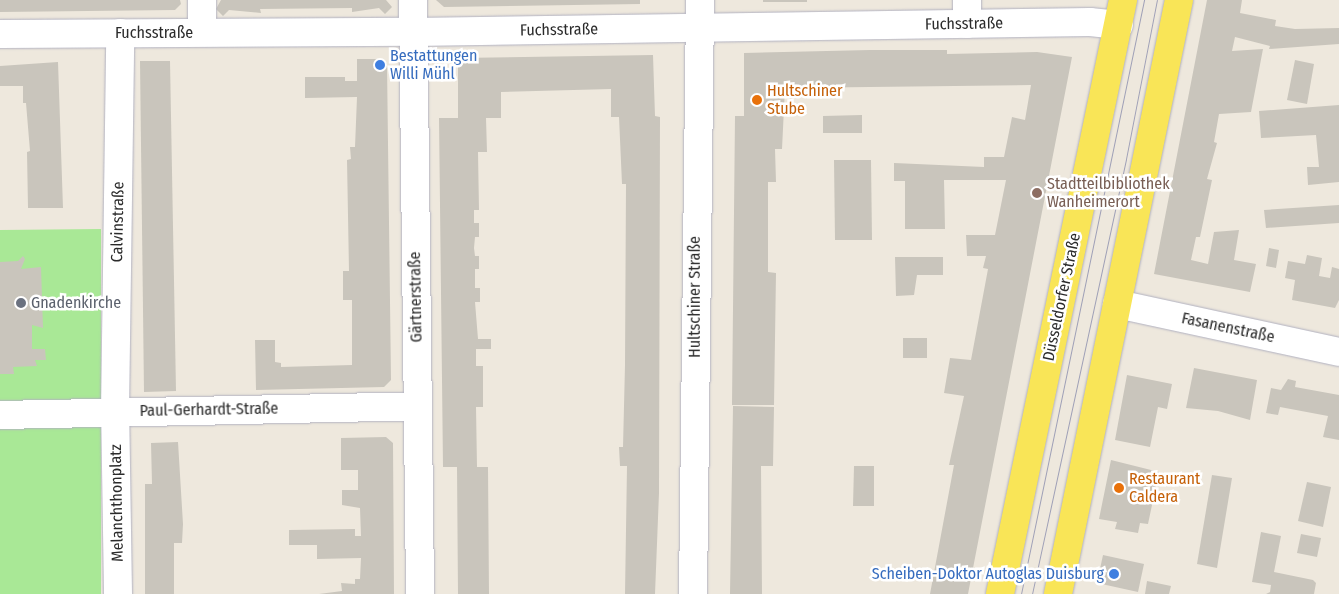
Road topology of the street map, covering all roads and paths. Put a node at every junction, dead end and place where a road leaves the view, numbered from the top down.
1 (202, 0) edge
2 (413, 0) edge
3 (700, 0) edge
4 (1178, 0) edge
5 (967, 12) edge
6 (1121, 12) edge
7 (698, 28) junction
8 (202, 32) junction
9 (413, 32) junction
10 (120, 33) junction
11 (0, 34) edge
12 (1117, 304) junction
13 (1339, 352) edge
14 (417, 406) junction
15 (115, 412) junction
16 (0, 415) edge
17 (118, 594) edge
18 (420, 594) edge
19 (693, 594) edge
20 (1000, 594) edge
21 (1058, 594) edge

1 - 8 street
2 - 9 street, Gärtnerstraße
3 - 7 street, Hultschiner Straße
4 - 12 main road
5 - 6 street, Fuchsstraße
5 - 7 street, Fuchsstraße
6 - 20 main road, Düsseldorfer Straße
7 - 9 street, Fuchsstraße
7 - 19 street, Hultschiner Straße
8 - 9 street, Fuchsstraße
8 - 10 street, Fuchsstraße
9 - 14 street, Gärtnerstraße
10 - 11 street, Fuchsstraße
10 - 15 street, Calvinstraße
12 - 13 street, Fasanenstraße
12 - 21 main road
14 - 15 street, Paul-Gerhardt-Straße
14 - 18 street, Gärtnerstraße
15 - 16 street, Paul-Gerhardt-Straße
15 - 17 street, Melanchthonplatz

